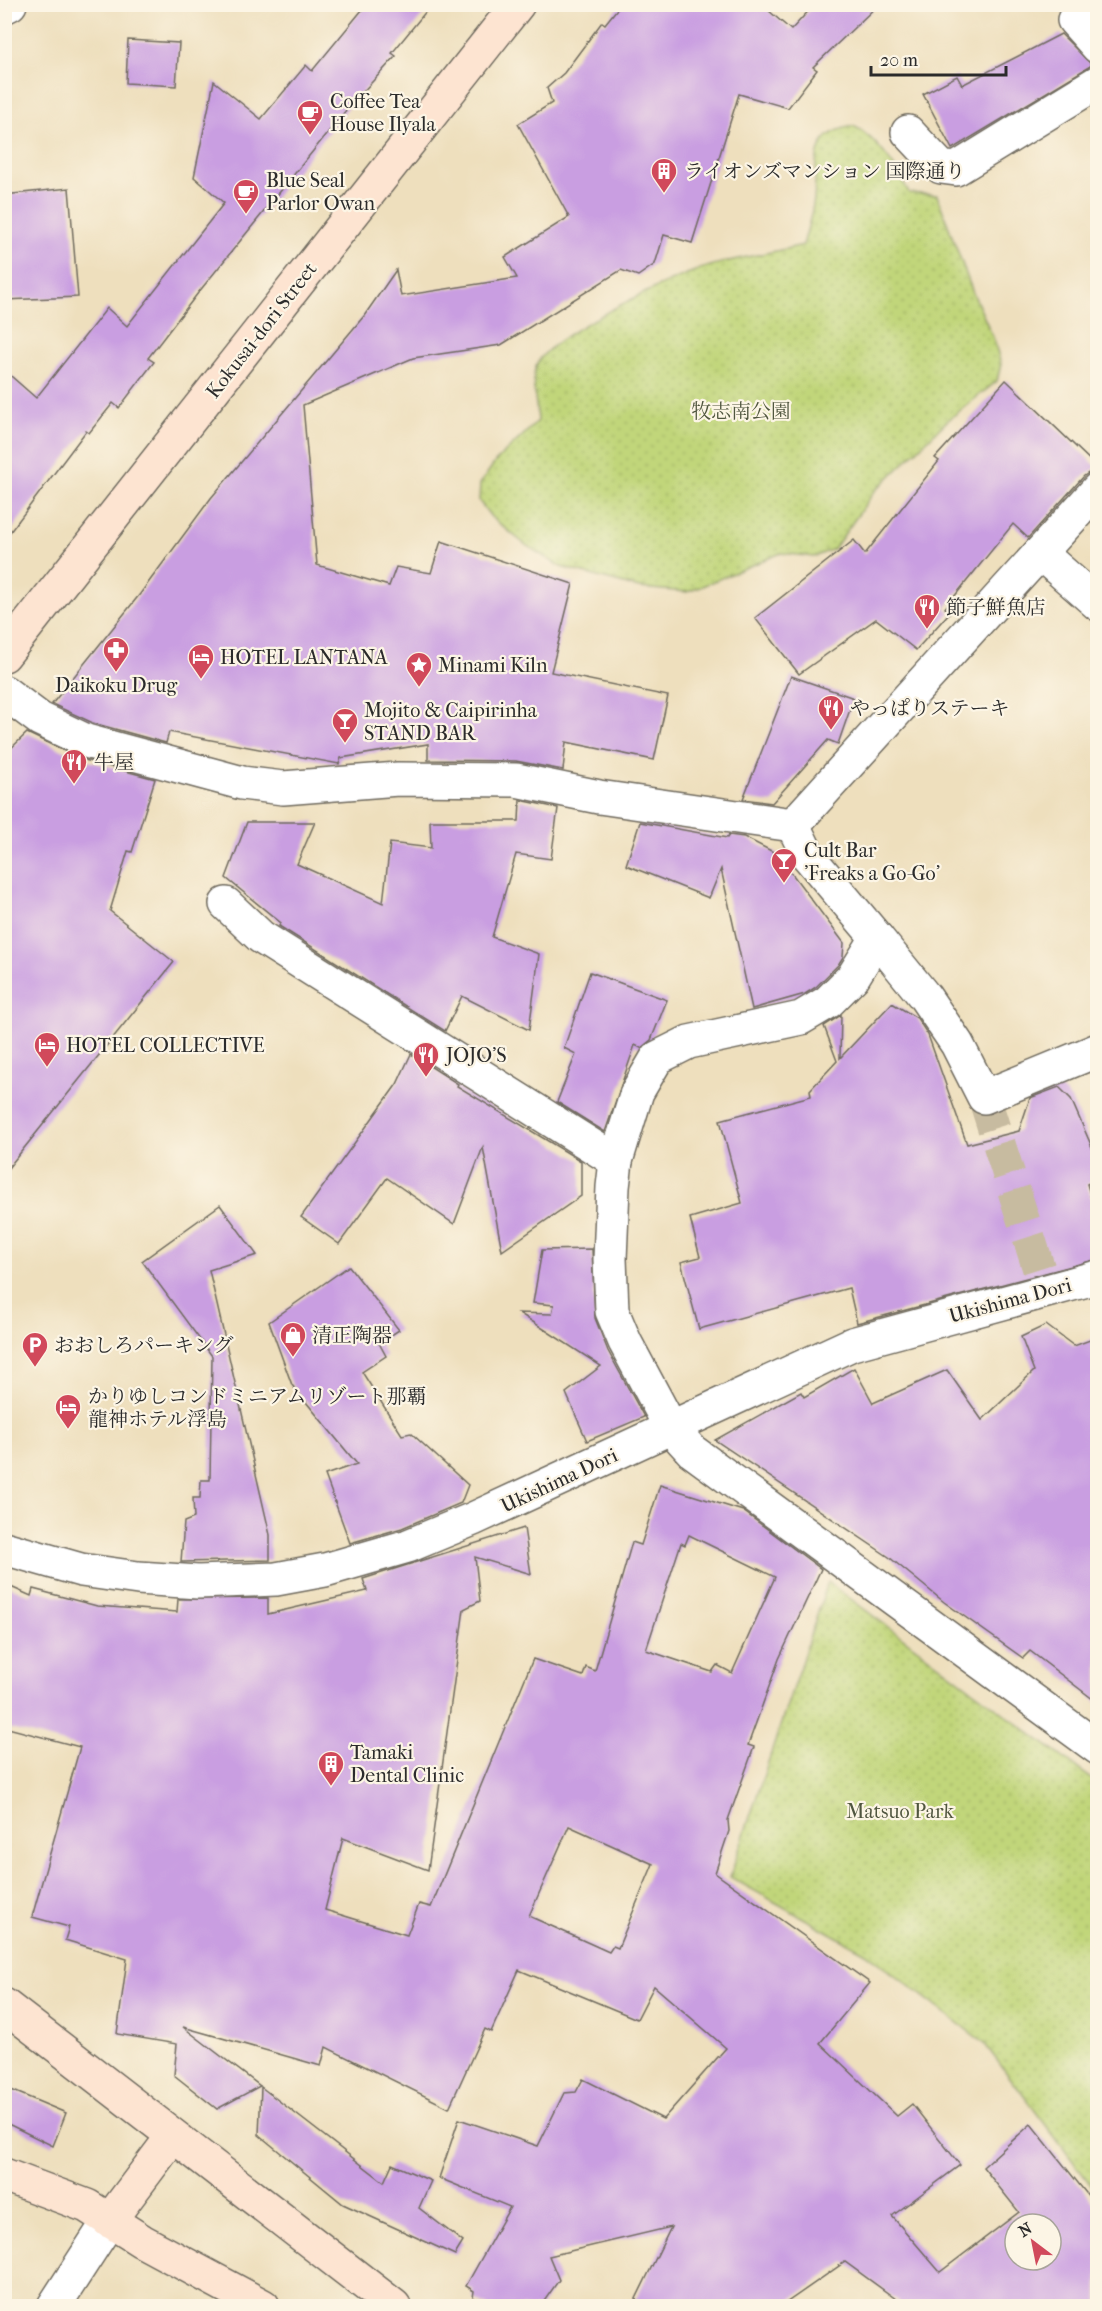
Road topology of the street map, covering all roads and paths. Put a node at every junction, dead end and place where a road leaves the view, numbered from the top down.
1 (10, 4) edge
2 (518, 4) edge
3 (4, 7) edge
4 (1074, 20) dead end
5 (1098, 47) edge
6 (1098, 82) edge
7 (908, 132) dead end
8 (1098, 489) edge
9 (1040, 553) junction
10 (1098, 604) edge
11 (4, 655) edge
12 (4, 692) edge
13 (793, 825) junction
14 (226, 904) dead end
15 (877, 938) junction
16 (1098, 1050) edge
17 (616, 1161) junction
18 (1098, 1277) edge
19 (671, 1428) junction
20 (4, 1548) edge
21 (1098, 1748) edge
22 (4, 2005) edge
23 (172, 2136) junction
24 (4, 2175) edge
25 (109, 2221) junction
26 (54, 2307) edge
27 (263, 2307) edge
28 (394, 2307) edge

1 - 3 street
2 - 11 street, Kokusai-dori Street
4 - 5 street
6 - 7 street
8 - 9 street
9 - 10 street
9 - 13 street
12 - 13 street
13 - 15 street
14 - 17 street
15 - 16 street
15 - 17 street
17 - 19 street
18 - 19 street, Ukishima Dori
19 - 20 street, Ukishima Dori
19 - 21 street
22 - 23 street
23 - 25 street
23 - 28 street
24 - 25 street
25 - 26 street
25 - 27 street

